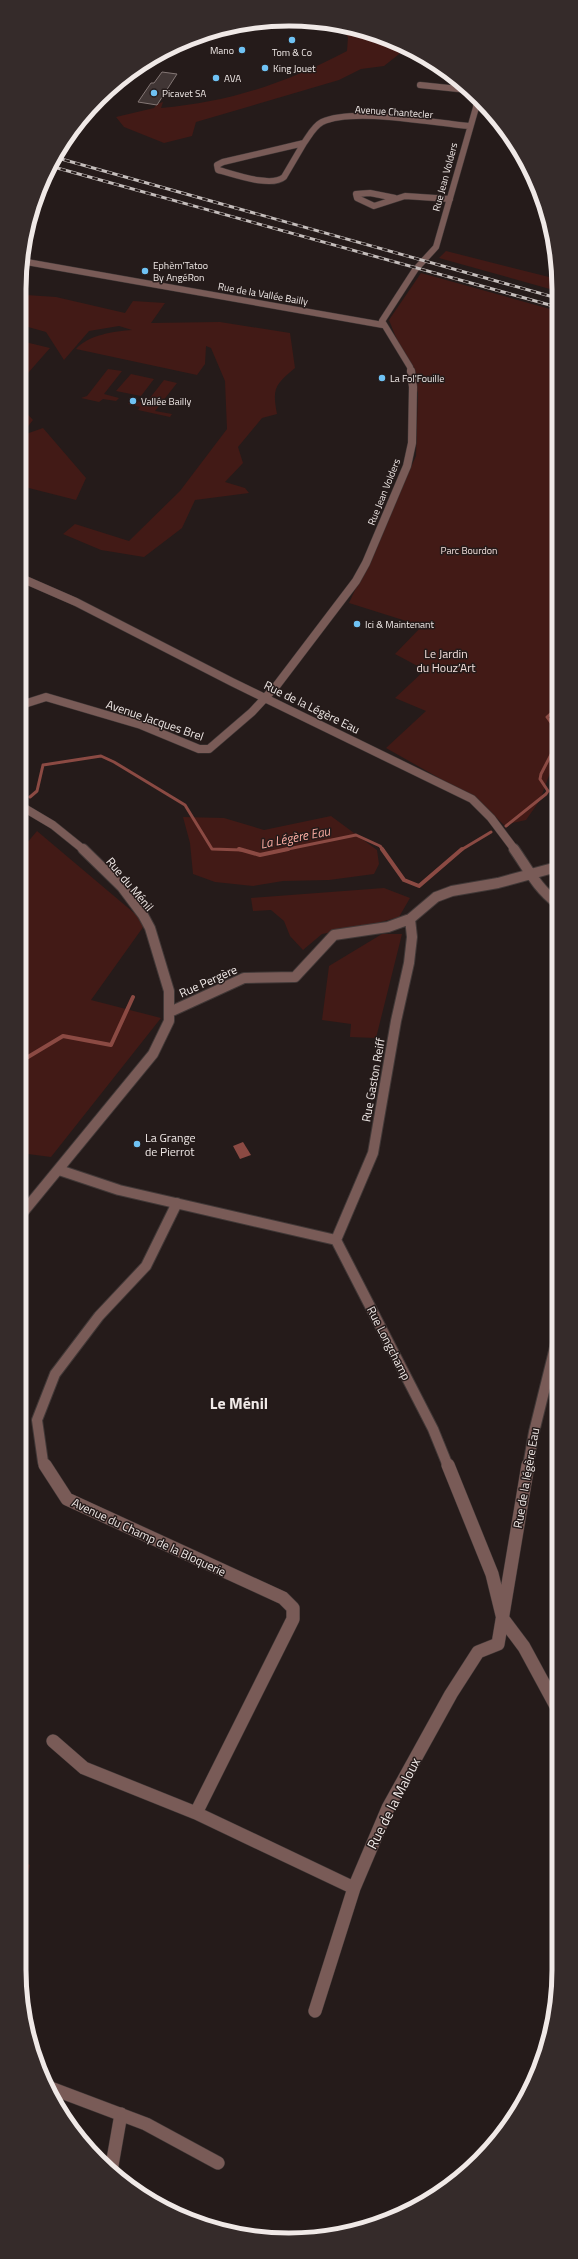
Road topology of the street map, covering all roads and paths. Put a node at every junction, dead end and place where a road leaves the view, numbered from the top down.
1 (420, 85) dead end
2 (460, 89) edge
3 (476, 106) edge
4 (469, 126) junction
5 (305, 143) junction
6 (395, 198) junction
7 (450, 199) junction
8 (28, 261) edge
9 (382, 325) junction
10 (26, 580) edge
11 (265, 698) junction
12 (26, 703) edge
13 (26, 809) edge
14 (552, 869) edge
15 (529, 874) junction
16 (552, 899) edge
17 (410, 918) junction
18 (172, 1011) junction
19 (58, 1170) junction
20 (178, 1204) junction
21 (26, 1209) edge
22 (336, 1240) junction
23 (552, 1359) edge
24 (504, 1619) junction
25 (552, 1699) edge
26 (53, 1741) dead end
27 (196, 1813) junction
28 (354, 1888) junction
29 (316, 2010) dead end
30 (55, 2089) edge
31 (121, 2114) junction
32 (218, 2163) dead end
33 (112, 2165) edge

1 - 2 street
3 - 4 street, Rue Jean Volders
4 - 5 street, Avenue Chantecler
4 - 7 street, Rue Jean Volders
5 - 5 street, Avenue Chantecler
6 - 6 street
6 - 7 street
7 - 9 street, Rue Jean Volders
8 - 9 street, Rue de la Vallée Bailly
9 - 11 street, Rue Jean Volders
10 - 11 street, Rue de la Légère Eau
11 - 12 street, Avenue Jacques Brel
11 - 15 street, Rue de la Légère Eau
13 - 18 street, Rue du Ménil
14 - 15 street, Rue Pergère
15 - 16 street, Rue de la Légère Eau
15 - 17 street, Rue Pergère
17 - 18 street, Rue Pergère
17 - 22 street, Rue Gaston Reiff
18 - 19 street, Rue Pergère
19 - 20 street
19 - 21 street, Rue Pergère
20 - 22 street
20 - 27 street, Avenue du Champ de la Bloquerie
22 - 24 street, Rue Longchamp
23 - 24 street, Rue de la légère Eau
24 - 25 street, Rue Longchamp
24 - 28 street, Rue de la Maloux
26 - 27 street
27 - 28 street
28 - 29 street, Rue de la Maloux
30 - 31 street
31 - 32 street
31 - 33 street

